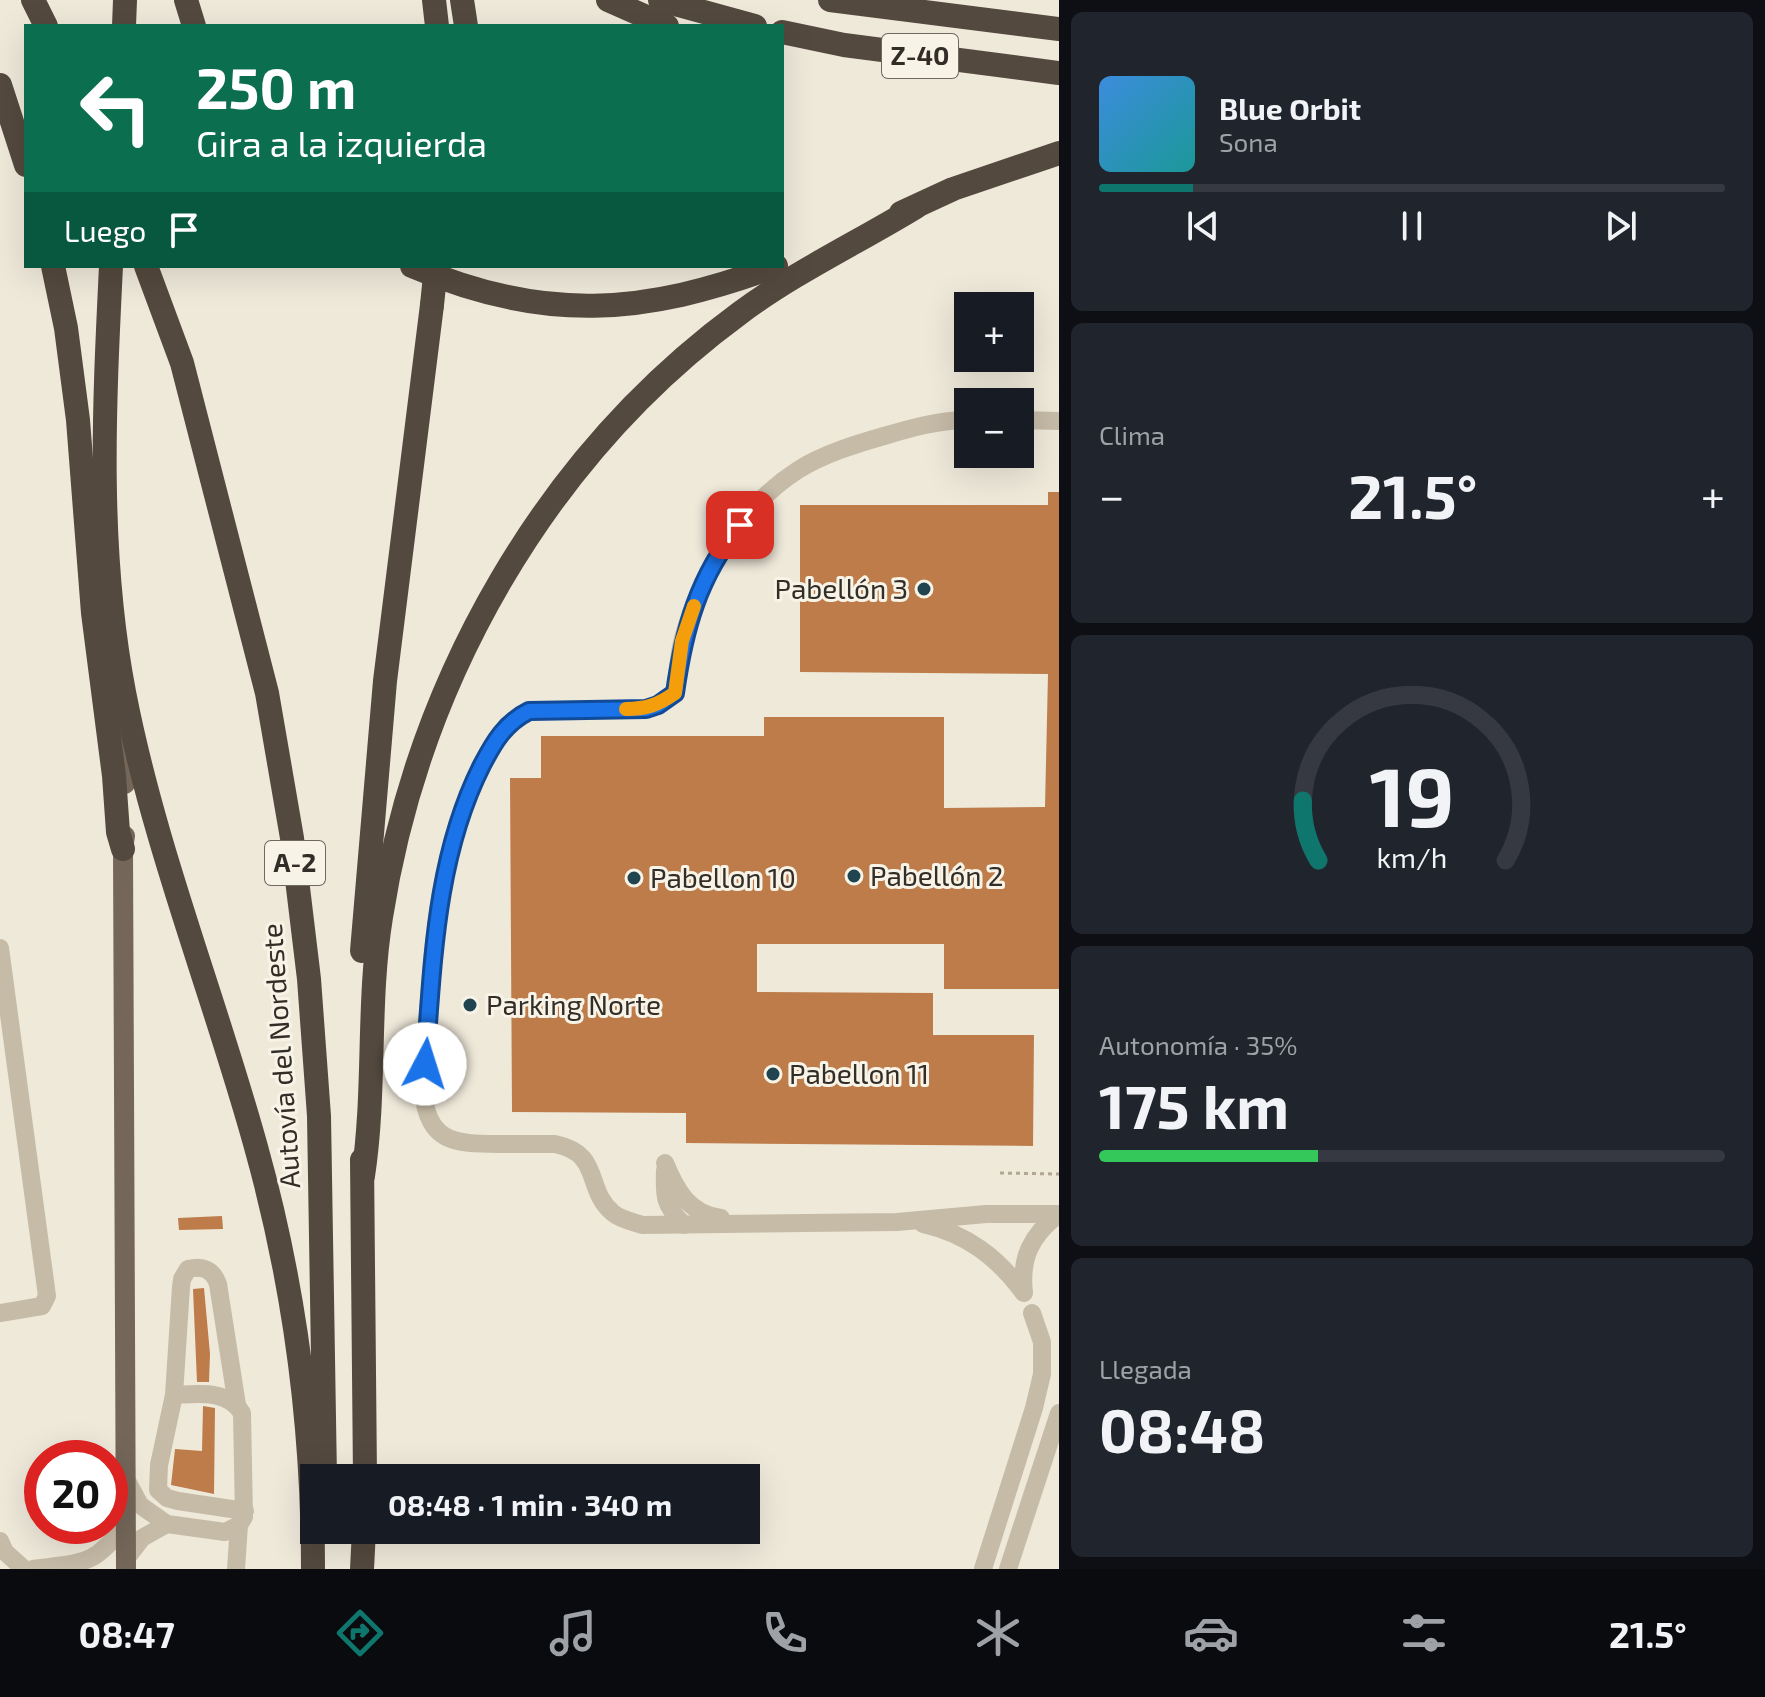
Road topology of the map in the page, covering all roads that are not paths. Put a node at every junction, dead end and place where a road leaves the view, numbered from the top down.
1 (33, 0) edge
2 (125, 0) edge
3 (186, 0) edge
4 (434, 0) edge
5 (462, 0) edge
6 (608, 0) edge
7 (660, 0) edge
8 (830, 0) edge
9 (45, 24) edge
10 (124, 24) edge
11 (193, 24) edge
12 (437, 24) edge
13 (466, 24) edge
14 (662, 24) edge
15 (748, 24) edge
16 (1059, 29) edge
17 (784, 32) edge
18 (1059, 73) edge
19 (0, 85) edge
20 (1059, 153) edge
21 (24, 159) edge
22 (916, 207) junction
23 (784, 263) edge
24 (53, 268) edge
25 (111, 268) edge
26 (147, 268) edge
27 (417, 268) edge
28 (436, 268) edge
29 (770, 268) edge
30 (1034, 420) edge
31 (1059, 421) edge
32 (954, 422) edge
33 (124, 692) junction
34 (123, 849) junction
35 (0, 948) edge
36 (363, 1176) junction
37 (664, 1199) junction
38 (1059, 1214) edge
39 (626, 1220) junction
40 (897, 1222) junction
41 (755, 1223) junction
42 (684, 1225) junction
43 (1023, 1292) junction
44 (0, 1313) edge
45 (1032, 1313) junction
46 (1059, 1337) edge
47 (174, 1395) junction
48 (237, 1405) junction
49 (1059, 1413) edge
50 (126, 1440) edge
51 (325, 1464) edge
52 (365, 1464) edge
53 (128, 1483) edge
54 (242, 1518) junction
55 (167, 1524) junction
56 (0, 1541) edge
57 (110, 1544) edge
58 (325, 1544) edge
59 (363, 1544) edge
60 (126, 1564) edge
61 (97, 1565) edge
62 (24, 1569) edge
63 (33, 1569) edge
64 (236, 1569) edge
65 (313, 1569) edge
66 (325, 1569) edge
67 (362, 1569) edge
68 (983, 1569) edge
69 (1008, 1569) edge

1 - 9 highway
2 - 10 highway
3 - 11 highway
4 - 12 highway
5 - 13 highway
6 - 14 highway
7 - 15 highway
8 - 16 highway, Z-40
17 - 18 highway, Z-40
19 - 21 highway
20 - 22 highway
22 - 23 highway
22 - 36 highway
24 - 34 highway
25 - 33 highway
26 - 51 highway, Autovía del Nordeste / A-2
27 - 29 highway
28 - 36 highway, A-2, bridge
30 - 31 lane
32 - 39 lane
33 - 34 main road
33 - 65 highway
34 - 50 main road
35 - 44 lane
36 - 52 highway, A-2
37 - 39 lane
37 - 41 lane
37 - 42 lane
38 - 40 lane
38 - 43 lane
39 - 42 lane
40 - 41 lane
40 - 43 lane
41 - 42 lane
43 - 45 lane
45 - 46 lane
45 - 68 lane
47 - 48 lane
47 - 48 lane
47 - 54 lane
48 - 54 lane
49 - 69 lane
53 - 55 lane
54 - 55 lane
54 - 64 lane
55 - 60 lane
56 - 62 lane
57 - 61 lane
58 - 66 highway
59 - 67 highway
61 - 63 lane

